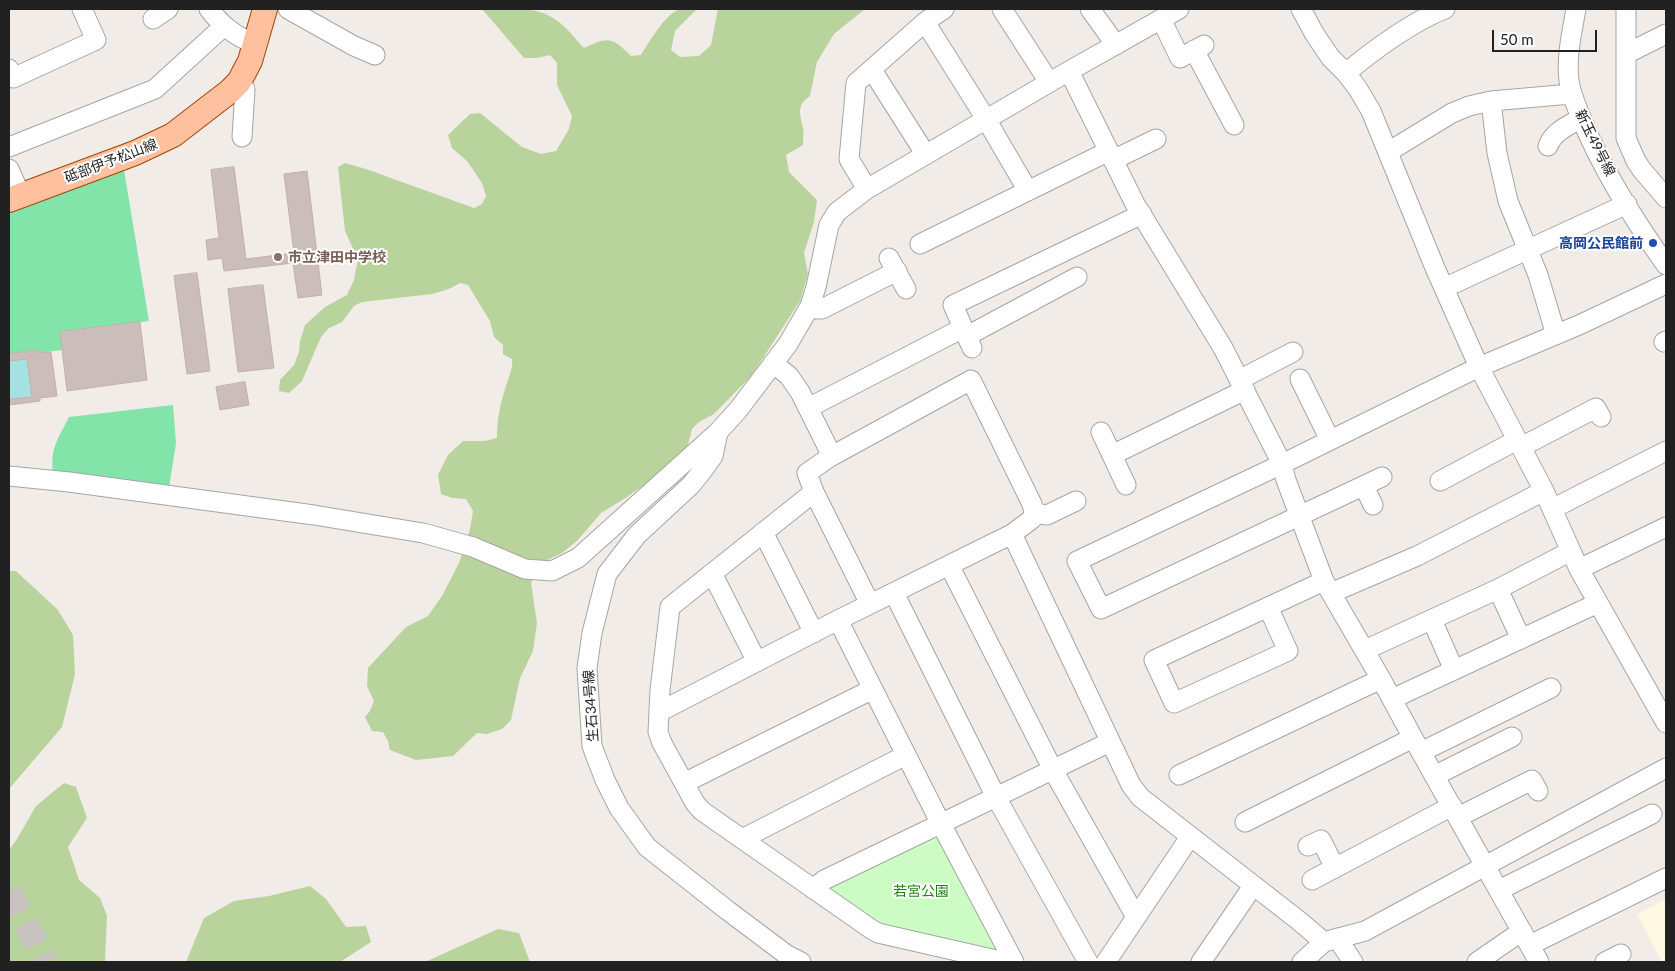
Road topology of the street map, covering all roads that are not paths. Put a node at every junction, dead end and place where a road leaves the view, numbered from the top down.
1 (82, 9) edge
2 (209, 9) edge
3 (265, 9) edge
4 (288, 9) edge
5 (944, 9) edge
6 (1002, 9) edge
7 (1090, 9) edge
8 (1301, 9) edge
9 (1445, 9) edge
10 (1576, 9) edge
11 (1626, 9) edge
12 (1167, 13) edge
13 (926, 22) junction
14 (224, 26) junction
15 (1666, 34) edge
16 (255, 44) junction
17 (1116, 45) junction
18 (1626, 54) junction
19 (376, 55) dead end
20 (9, 69) edge
21 (872, 70) junction
22 (1069, 71) junction
23 (1346, 73) junction
24 (238, 82) junction
25 (1049, 82) junction
26 (1571, 94) junction
27 (1491, 101) junction
28 (1235, 117) dead end
29 (1581, 118) junction
30 (986, 119) junction
31 (242, 137) dead end
32 (1156, 139) dead end
33 (1548, 146) dead end
34 (9, 147) edge
35 (1388, 152) junction
36 (926, 155) junction
37 (1111, 156) junction
38 (9, 169) edge
39 (867, 189) junction
40 (1028, 191) junction
41 (15, 198) edge
42 (1666, 198) edge
43 (1627, 204) junction
44 (1142, 214) junction
45 (920, 244) dead end
46 (1527, 250) junction
47 (1666, 265) edge
48 (1077, 277) dead end
49 (1666, 284) edge
50 (1444, 288) junction
51 (906, 289) dead end
52 (810, 306) junction
53 (1556, 335) junction
54 (968, 337) junction
55 (1293, 352) dead end
56 (773, 363) junction
57 (1479, 367) junction
58 (1300, 379) dead end
59 (1242, 385) junction
60 (808, 408) junction
61 (1601, 417) dead end
62 (718, 432) junction
63 (1101, 432) dead end
64 (1330, 440) junction
65 (1519, 443) junction
66 (1112, 455) junction
67 (1657, 455) edge
68 (830, 457) junction
69 (1282, 464) junction
70 (9, 476) edge
71 (1382, 478) dead end
72 (1440, 481) dead end
73 (1126, 485) dead end
74 (1364, 486) junction
75 (1544, 491) junction
76 (814, 492) junction
77 (1076, 500) dead end
78 (1373, 505) dead end
79 (1552, 509) junction
80 (1034, 513) junction
81 (1300, 517) junction
82 (1664, 531) edge
83 (763, 532) junction
84 (1012, 534) junction
85 (1571, 551) junction
86 (950, 565) junction
87 (1579, 570) junction
88 (712, 573) junction
89 (1327, 587) junction
90 (1498, 589) junction
91 (894, 593) junction
92 (1598, 603) junction
93 (870, 604) junction
94 (1268, 607) junction
95 (838, 620) junction
96 (1432, 620) junction
97 (814, 633) junction
98 (1521, 639) junction
99 (1365, 650) junction
100 (757, 662) junction
101 (1454, 670) junction
102 (1381, 679) junction
103 (1551, 688) dead end
104 (873, 689) junction
105 (1392, 699) junction
106 (659, 712) junction
107 (1666, 723) edge
108 (1512, 737) dead end
109 (1110, 742) junction
110 (1417, 745) junction
111 (906, 755) junction
112 (1666, 768) edge
113 (1053, 770) junction
114 (1180, 775) dead end
115 (1434, 776) junction
116 (684, 783) junction
117 (1538, 791) dead end
118 (996, 797) junction
119 (1455, 811) junction
120 (1652, 814) dead end
121 (1246, 822) dead end
122 (941, 824) junction
123 (1190, 836) junction
124 (742, 839) junction
125 (1308, 846) dead end
126 (1486, 866) junction
127 (1335, 868) junction
128 (1666, 878) edge
129 (1312, 880) dead end
130 (1254, 886) junction
131 (813, 889) junction
132 (1499, 890) junction
133 (1136, 917) junction
134 (1526, 938) junction
135 (1331, 940) junction
136 (801, 962) edge
137 (1006, 962) edge
138 (1014, 962) edge
139 (1088, 962) edge
140 (1106, 962) edge
141 (1202, 962) edge
142 (1303, 962) edge
143 (1353, 962) edge
144 (1477, 962) edge
145 (1539, 962) edge

1 - 20 street
2 - 14 street
3 - 16 main road, 砥部伊予松山線
4 - 19 street
5 - 13 street
6 - 25 street
7 - 17 street
8 - 23 street
9 - 23 street
10 - 26 street, 新玉49号線
11 - 18 street
12 - 17 street
12 - 28 street
13 - 21 street
13 - 30 street
14 - 16 street
14 - 34 street
15 - 18 street
16 - 24 main road, 砥部伊予松山線
17 - 22 street
18 - 42 street
21 - 36 street
21 - 39 street
22 - 25 street
22 - 37 street
23 - 35 street
24 - 31 street
24 - 41 main road, 砥部伊予松山線
25 - 30 street
26 - 27 street
26 - 29 street, 新玉49号線
27 - 35 street
27 - 46 street
29 - 33 street
29 - 43 street, 新玉49号線
30 - 36 street
30 - 40 street
32 - 37 street
35 - 50 street
36 - 39 street
37 - 40 street
37 - 44 street
38 - 41 street
39 - 52 street
40 - 45 street
43 - 46 street
43 - 47 street, 新玉49号線
44 - 54 street
44 - 59 street
46 - 50 street
46 - 53 street
48 - 54 street
49 - 53 street
50 - 57 street
51 - 52 street
52 - 56 street
53 - 57 street
54 - 60 street
55 - 59 street
56 - 60 street
56 - 62 street
57 - 64 street
57 - 65 street
58 - 64 street
59 - 66 street
59 - 69 street
60 - 68 street
61 - 65 street
62 - 70 street
62 - 136 street, 生石34号線
63 - 66 street
64 - 69 street
65 - 72 street
65 - 75 street
66 - 73 street
67 - 79 street
68 - 76 street
68 - 80 street
69 - 81 street
69 - 81 street
71 - 74 street
74 - 78 street
74 - 81 street
75 - 79 street
75 - 89 street
76 - 83 street
76 - 93 street
77 - 80 street
79 - 85 street
80 - 84 street
81 - 89 street
82 - 87 street
83 - 88 street
83 - 97 street
84 - 86 street
84 - 109 street
85 - 87 street
85 - 90 street
86 - 91 street
86 - 113 street
87 - 92 street
88 - 100 street
88 - 106 street
89 - 94 street
89 - 99 street
90 - 96 street
90 - 98 street
91 - 93 street
91 - 118 street
92 - 98 street
92 - 107 street
93 - 95 street
94 - 94 street
95 - 97 street
95 - 104 street
96 - 99 street
96 - 101 street
97 - 100 street
98 - 101 street
99 - 102 street
100 - 106 street
101 - 105 street
102 - 105 street
102 - 114 street
103 - 110 street
104 - 111 street
104 - 116 street
105 - 110 street
106 - 116 street
108 - 115 street
109 - 113 street
109 - 123 street
110 - 115 street
110 - 121 street
111 - 122 street
111 - 124 street
112 - 126 street
113 - 118 street
113 - 133 street
115 - 119 street
116 - 124 street
117 - 119 street
118 - 122 street
118 - 139 street
119 - 126 street
119 - 127 street
120 - 132 street
122 - 131 street
122 - 138 street
123 - 130 street
123 - 133 street
124 - 131 street
125 - 127 street
126 - 132 street
126 - 135 street
127 - 129 street
128 - 134 street
130 - 135 street
130 - 141 street
131 - 137 street
132 - 134 street
133 - 140 street
134 - 144 street
134 - 145 street
135 - 142 street
135 - 143 street

